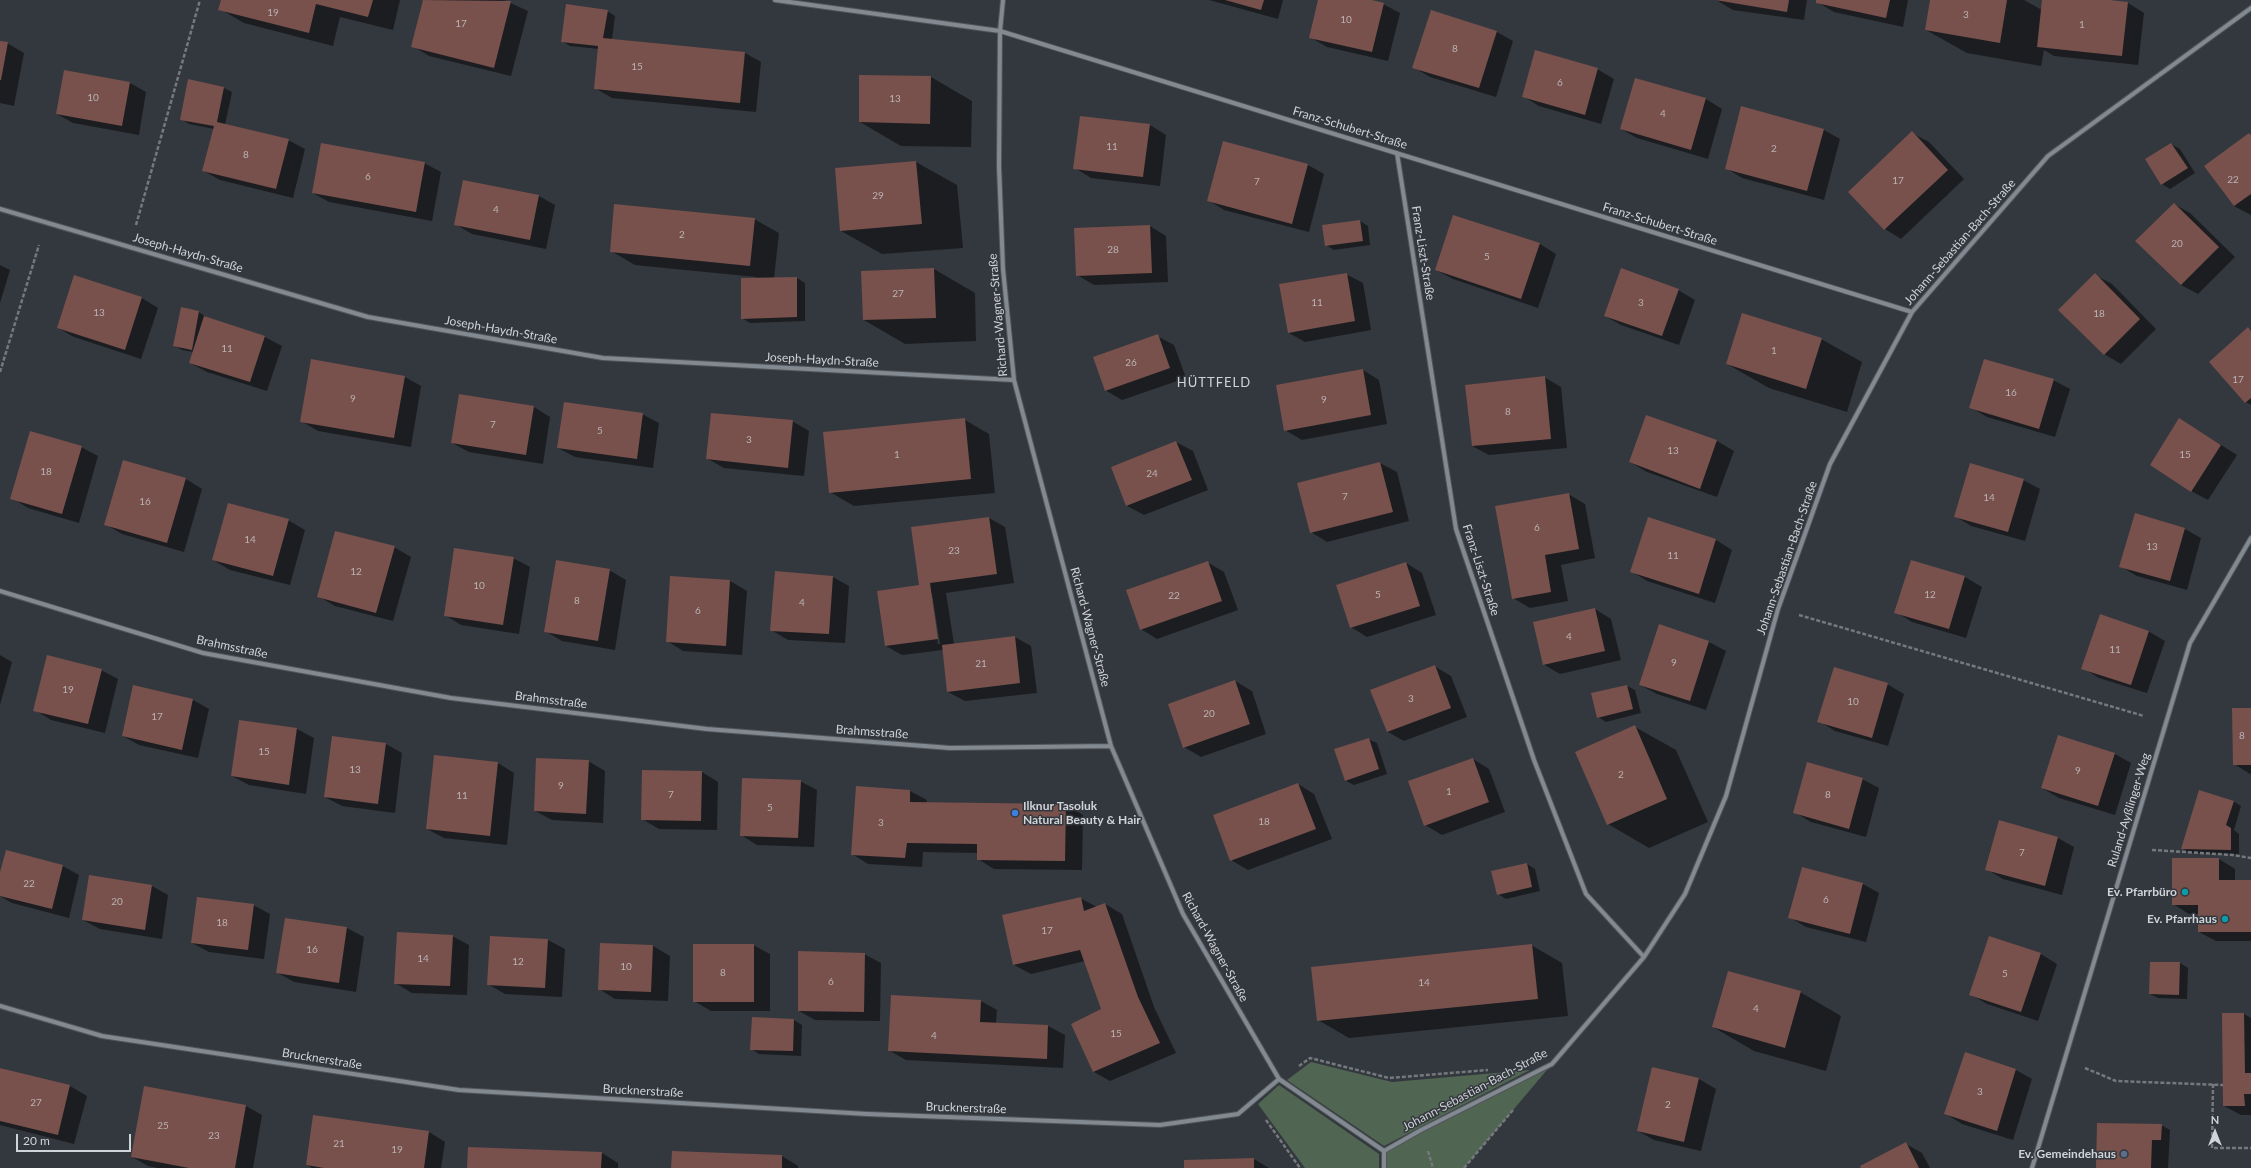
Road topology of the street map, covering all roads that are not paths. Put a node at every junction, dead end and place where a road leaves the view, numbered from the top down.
1 (775, 0) edge
2 (1003, 0) edge
3 (2251, 8) edge
4 (1000, 31) junction
5 (1397, 153) junction
6 (0, 209) edge
7 (1912, 312) junction
8 (1014, 380) junction
9 (2251, 538) edge
10 (0, 591) edge
11 (1111, 746) junction
12 (1644, 957) junction
13 (0, 1006) edge
14 (1279, 1079) junction
15 (1384, 1151) junction
16 (1384, 1168) edge
17 (2032, 1168) edge

1 - 4 street, Franz-Schubert-Straße
2 - 4 street, Richard-Wagner-Straße
3 - 7 street, Johann-Sebastian-Bach-Straße
4 - 5 street, Franz-Schubert-Straße
4 - 8 street, Richard-Wagner-Straße
5 - 7 street, Franz-Schubert-Straße
5 - 12 street, Franz-Liszt-Straße
6 - 8 street, Joseph-Haydn-Straße
7 - 12 street, Johann-Sebastian-Bach-Straße
8 - 11 street, Richard-Wagner-Straße
9 - 17 street, Ruland-Ayßlinger-Weg
10 - 11 street, Brahmsstraße
11 - 14 street, Richard-Wagner-Straße
12 - 15 street, Johann-Sebastian-Bach-Straße
13 - 14 street, Brucknerstraße
14 - 15 street, Richard-Wagner-Straße
15 - 16 street

